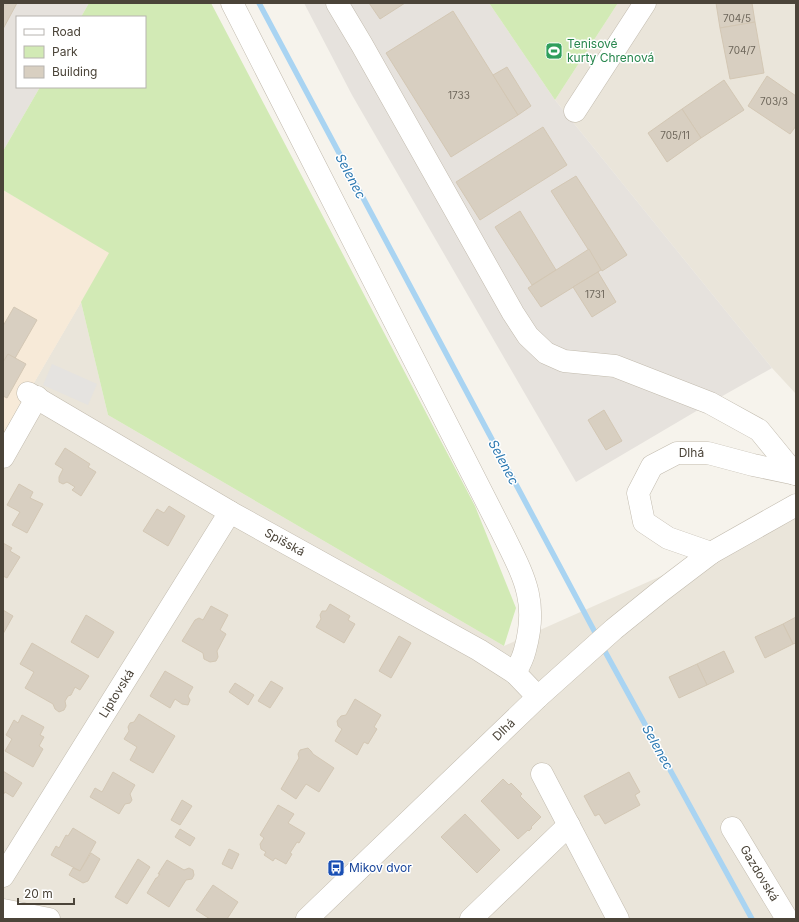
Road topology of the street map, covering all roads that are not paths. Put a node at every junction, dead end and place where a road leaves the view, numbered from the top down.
1 (232, 3) edge
2 (337, 3) edge
3 (645, 3) edge
4 (575, 111) dead end
5 (3, 457) edge
6 (795, 474) edge
7 (796, 505) edge
8 (230, 512) junction
9 (711, 553) junction
10 (516, 674) junction
11 (538, 697) junction
12 (542, 774) dead end
13 (569, 825) junction
14 (732, 828) dead end
15 (3, 876) edge
16 (3, 910) edge
17 (49, 919) edge
18 (307, 919) edge
19 (472, 919) edge
20 (618, 919) edge
21 (787, 919) edge

1 - 10 street
2 - 6 street, Dlhá
3 - 4 street
5 - 8 street, Spišská
6 - 9 street, Dlhá
7 - 9 street, Dlhá
8 - 10 street, Spišská
8 - 15 street, Liptovská
9 - 11 street, Dlhá
10 - 11 street, Spišská
11 - 18 street, Dlhá
12 - 13 street
13 - 19 street
13 - 20 street
14 - 21 street, Gazdovská
16 - 17 street

